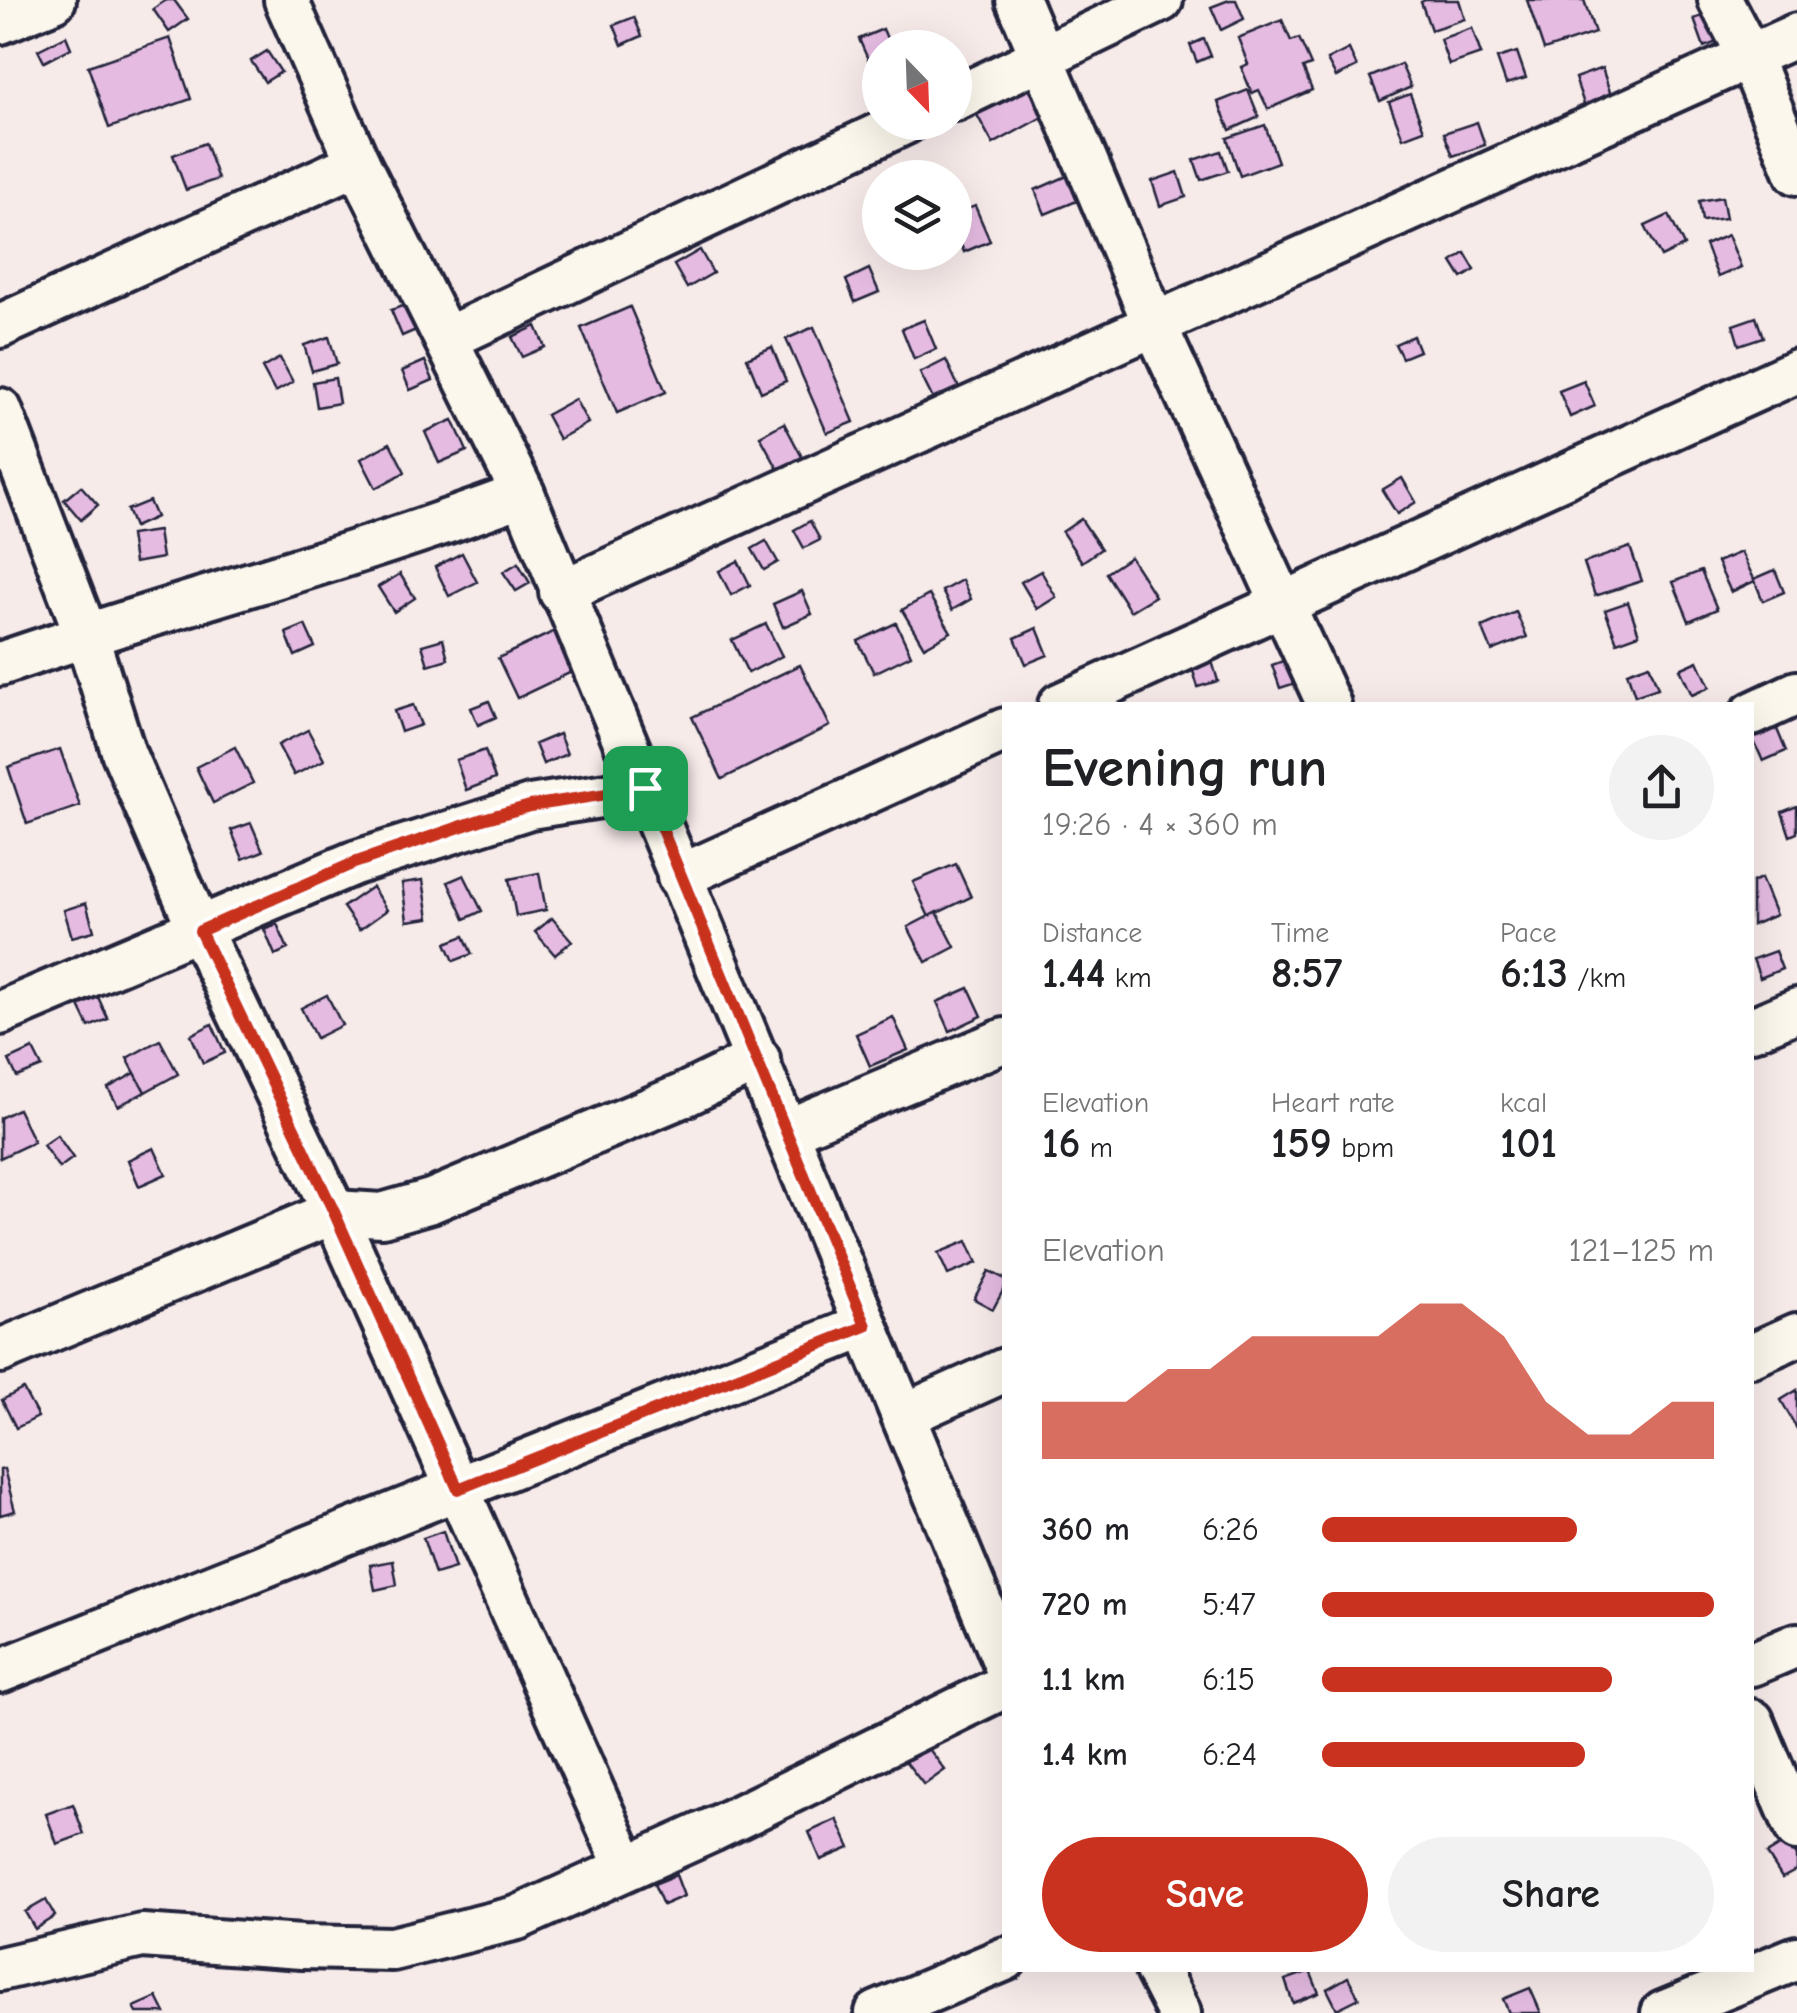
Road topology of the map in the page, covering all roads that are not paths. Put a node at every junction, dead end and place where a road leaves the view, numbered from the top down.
1 (54, 0) edge
2 (286, 0) edge
3 (1018, 0) edge
4 (1161, 0) edge
5 (1720, 0) edge
6 (0, 22) edge
7 (1797, 35) edge
8 (1749, 55) junction
9 (1042, 58) junction
10 (972, 91) edge
11 (868, 140) edge
12 (358, 162) junction
13 (1797, 173) edge
14 (1154, 322) junction
15 (0, 326) edge
16 (446, 339) junction
17 (1797, 371) edge
18 (0, 410) edge
19 (523, 494) junction
20 (562, 592) junction
21 (1284, 604) junction
22 (86, 634) junction
23 (0, 664) edge
24 (1797, 693) edge
25 (1067, 702) edge
26 (1329, 702) edge
27 (1754, 713) edge
28 (1002, 731) edge
29 (645, 788) junction
30 (679, 877) junction
31 (200, 931) junction
32 (1797, 1010) edge
33 (0, 1013) edge
34 (1754, 1029) edge
35 (1002, 1041) edge
36 (758, 1059) junction
37 (787, 1130) junction
38 (334, 1212) junction
39 (866, 1326) junction
40 (1797, 1335) edge
41 (0, 1351) edge
42 (1754, 1354) edge
43 (1002, 1371) edge
44 (906, 1415) junction
45 (458, 1489) junction
46 (1797, 1645) edge
47 (1002, 1655) edge
48 (1754, 1663) edge
49 (0, 1671) edge
50 (1002, 1687) edge
51 (1754, 1726) edge
52 (1797, 1829) edge
53 (626, 1866) junction
54 (1797, 1958) edge
55 (1002, 1960) edge
56 (0, 1970) edge
57 (1158, 1972) edge
58 (877, 2013) edge
59 (1180, 2013) edge
60 (1663, 2013) edge

1 - 6 street
2 - 12 street
3 - 9 street
4 - 9 street
5 - 8 street
7 - 8 street
8 - 13 street
8 - 14 street
9 - 10 street
9 - 14 street
11 - 16 street
12 - 15 street
12 - 16 street
14 - 20 street
14 - 21 street
16 - 19 street
17 - 21 street
18 - 22 street
19 - 20 street
19 - 22 street
20 - 29 street
21 - 25 street
21 - 26 street
22 - 23 street
22 - 31 street
24 - 27 street
28 - 30 street
29 - 30 street
29 - 31 street
30 - 36 street
31 - 33 street
31 - 38 street
32 - 34 street
35 - 37 street
36 - 37 street
36 - 38 street
37 - 39 street
38 - 41 street
38 - 45 street
39 - 44 street
39 - 45 street
40 - 42 street
43 - 44 street
44 - 47 street
45 - 49 street
45 - 53 street
46 - 48 street
50 - 53 street
51 - 52 street
53 - 56 street
54 - 60 street
55 - 58 street
57 - 59 street

